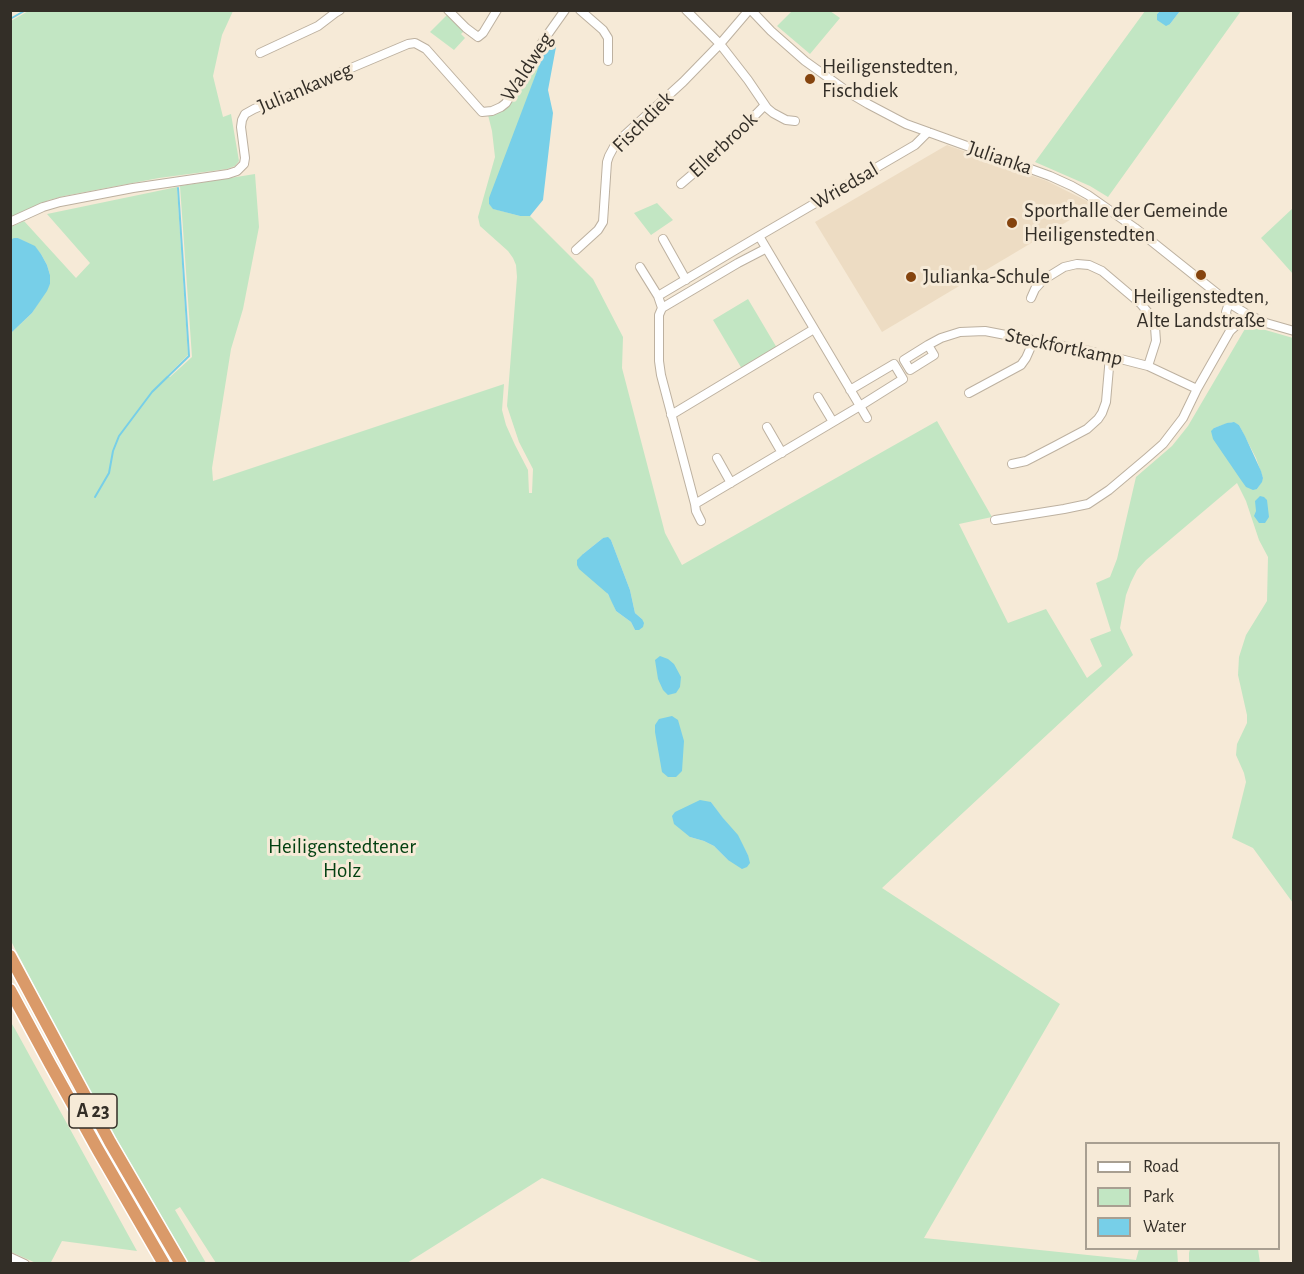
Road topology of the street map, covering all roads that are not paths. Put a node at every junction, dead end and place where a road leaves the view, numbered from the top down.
1 (340, 10) edge
2 (448, 10) edge
3 (497, 10) edge
4 (565, 10) edge
5 (580, 10) edge
6 (686, 10) edge
7 (750, 10) edge
8 (720, 44) junction
9 (260, 53) dead end
10 (608, 61) dead end
11 (765, 105) junction
12 (482, 112) joint
13 (795, 121) dead end
14 (928, 132) junction
15 (681, 184) dead end
16 (10, 222) edge
17 (759, 236) junction
18 (663, 239) dead end
19 (765, 249) junction
20 (576, 250) dead end
21 (640, 267) dead end
22 (686, 280) junction
23 (658, 296) junction
24 (1031, 298) dead end
25 (1229, 303) junction
26 (662, 308) junction
27 (1245, 313) junction
28 (814, 329) junction
29 (1230, 331) junction
30 (1293, 331) edge
31 (1034, 340) junction
32 (928, 345) dead end
33 (1110, 356) junction
34 (1148, 366) junction
35 (1197, 389) junction
36 (850, 390) junction
37 (969, 393) dead end
38 (818, 397) dead end
39 (860, 406) junction
40 (671, 416) junction
41 (867, 418) dead end
42 (833, 422) junction
43 (766, 427) dead end
44 (782, 453) junction
45 (717, 458) dead end
46 (1012, 464) dead end
47 (731, 483) junction
48 (695, 504) junction
49 (995, 520) dead end
50 (701, 521) dead end
51 (10, 956) edge
52 (10, 990) edge
53 (10, 1257) edge
54 (25, 1263) edge
55 (164, 1263) edge
56 (181, 1263) edge

1 - 9 street
2 - 3 street
4 - 12 street, Waldweg
5 - 10 street
6 - 8 street, Ellerbrook
7 - 8 street, Fischdiek
7 - 14 street, Julianka
8 - 11 street, Ellerbrook
8 - 20 street, Fischdiek
11 - 13 street, Ellerbrook
11 - 15 street, Ellerbrook
12 - 16 street, Juliankaweg
14 - 17 street, Wriedsal
14 - 25 street, Julianka
17 - 19 street
17 - 22 street, Wriedsal
18 - 22 street
19 - 26 street
19 - 28 street
21 - 23 street
22 - 23 street, Wriedsal
23 - 26 street
24 - 34 street
25 - 27 street, Julianka
25 - 29 street
26 - 40 street
27 - 29 street
27 - 30 street, Julianka
28 - 36 street
28 - 40 street
29 - 35 street
31 - 32 street, Steckfortkamp
31 - 33 street, Steckfortkamp
31 - 37 street
33 - 34 street, Steckfortkamp
33 - 46 street
34 - 35 street, Steckfortkamp
35 - 49 street
36 - 39 street
36 - 39 street
38 - 42 street
39 - 41 street
39 - 42 street
40 - 48 street
42 - 44 street
43 - 44 street
44 - 47 street
45 - 47 street
47 - 48 street
48 - 50 street
51 - 56 highway, A 23
52 - 55 highway, A 23
53 - 54 street

